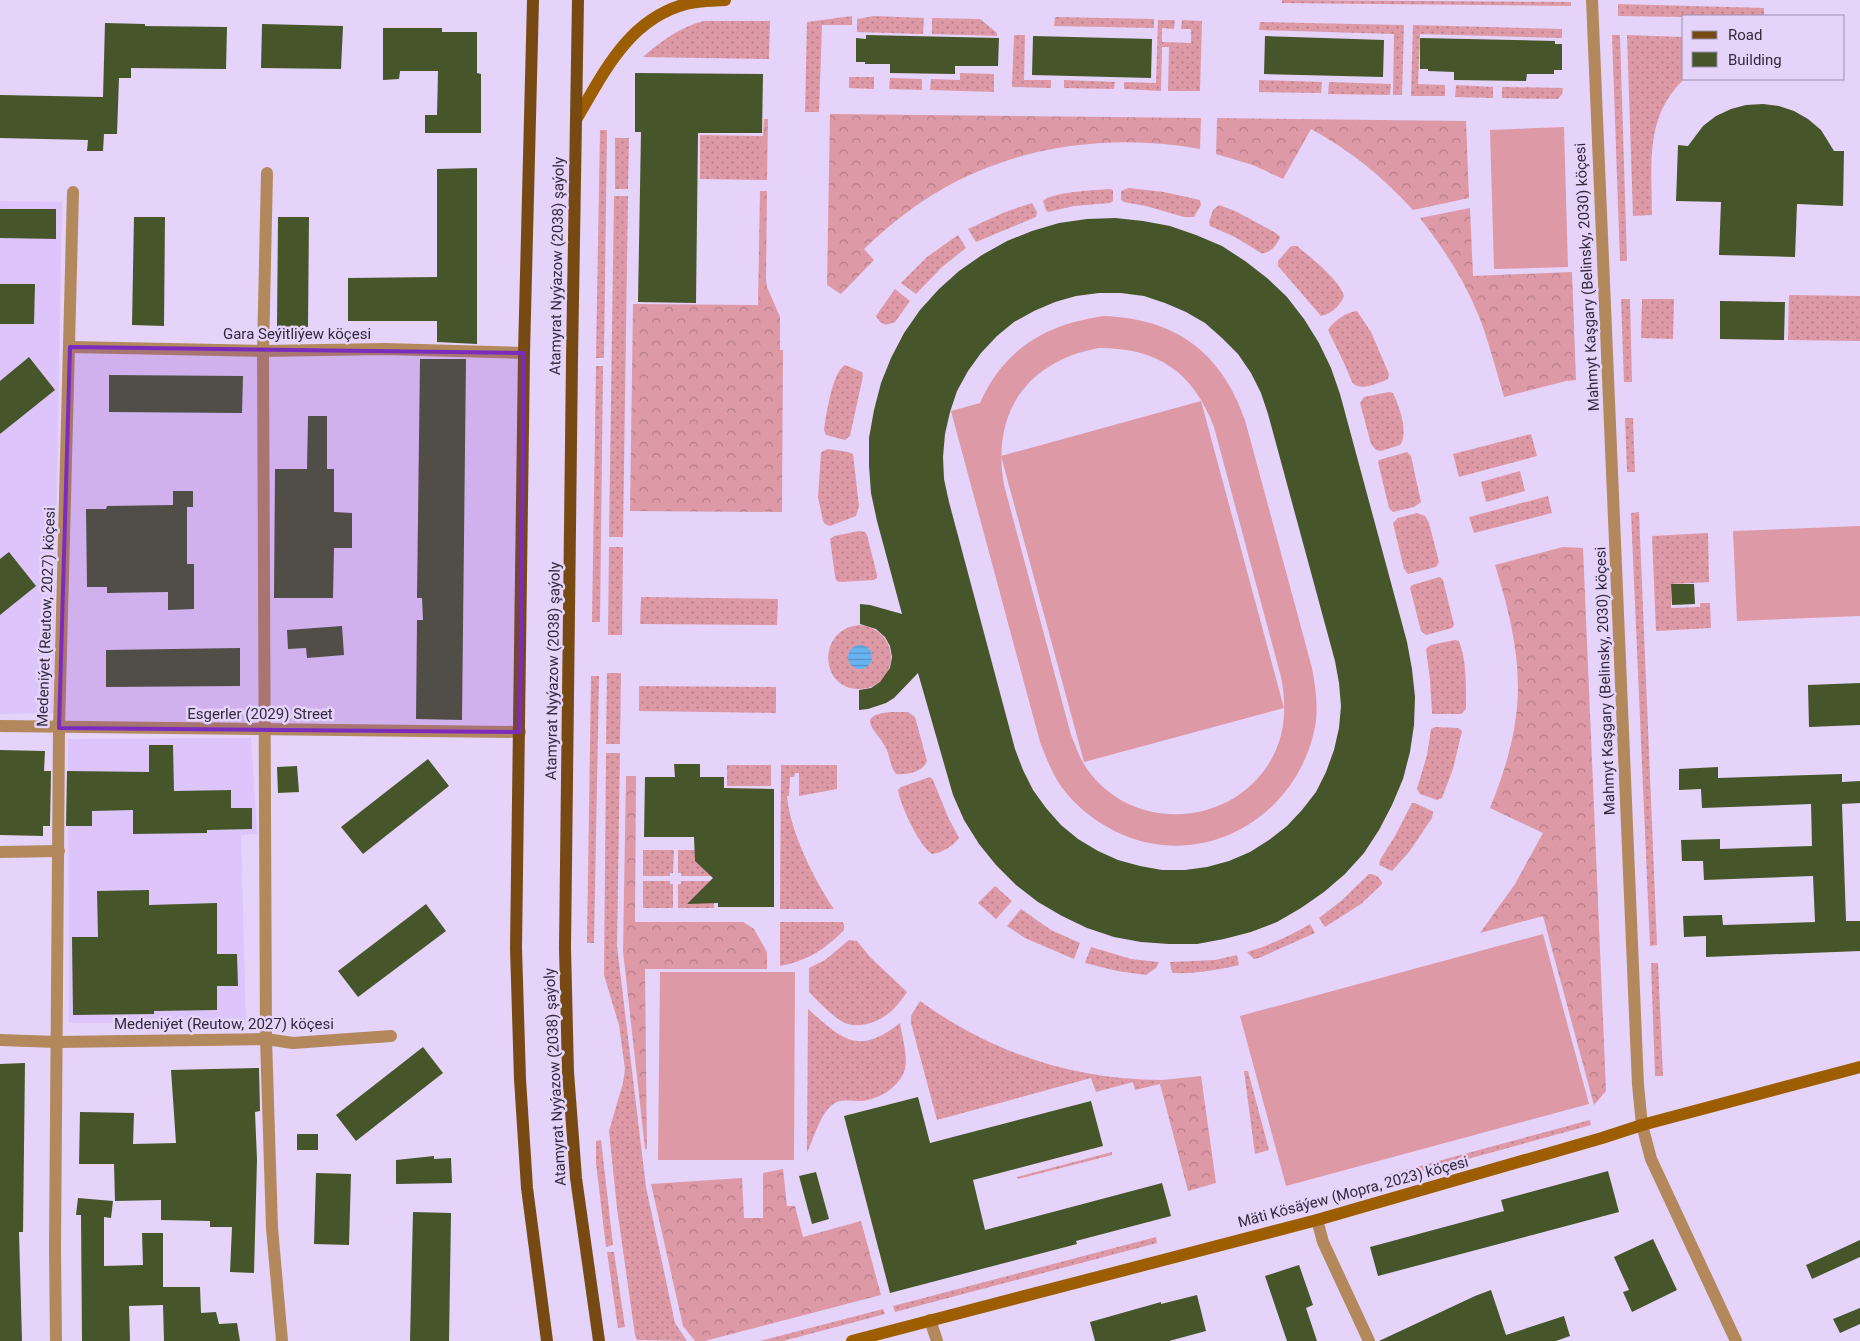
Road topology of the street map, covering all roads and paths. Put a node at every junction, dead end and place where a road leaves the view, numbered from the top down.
1 (533, 0) edge
2 (578, 0) edge
3 (725, 0) edge
4 (1592, 0) edge
5 (577, 118) junction
6 (267, 173) dead end
7 (73, 192) dead end
8 (70, 347) junction
9 (263, 351) junction
10 (524, 353) junction
11 (0, 726) edge
12 (59, 728) junction
13 (265, 730) junction
14 (520, 732) junction
15 (59, 851) junction
16 (0, 852) edge
17 (391, 1036) dead end
18 (266, 1039) junction
19 (0, 1040) edge
20 (57, 1042) junction
21 (1860, 1067) edge
22 (1642, 1125) junction
23 (1317, 1220) junction
24 (930, 1320) junction
25 (56, 1341) edge
26 (282, 1341) edge
27 (547, 1341) edge
28 (599, 1341) edge
29 (852, 1341) edge
30 (936, 1341) edge
31 (1369, 1341) edge
32 (1736, 1341) edge

1 - 10 main road, Atamyrat Nyýazow (2038) şaýoly
2 - 5 main road, Atamyrat Nyýazow (2038) şaýoly
3 - 5 street
4 - 22 street, Mahmyt Kaşgary (Belinsky, 2030) köçesi
5 - 28 main road, Atamyrat Nyýazow (2038) şaýoly
6 - 9 street
7 - 8 street, Medeniýet (Reutow, 2027) köçesi
8 - 9 street, Gara Seýitliýew köçesi
8 - 12 street, Medeniýet (Reutow, 2027) köçesi
9 - 10 street, Gara Seýitliýew köçesi
9 - 13 street
10 - 14 main road, Atamyrat Nyýazow (2038) şaýoly
11 - 12 street, Esgerler (2029) Street
12 - 13 street, Esgerler (2029) Street
12 - 15 street, Medeniýet (Reutow, 2027) köçesi
13 - 14 street, Esgerler (2029) Street
13 - 18 street
14 - 27 main road, Atamyrat Nyýazow (2038) şaýoly
15 - 16 street
15 - 20 street, Medeniýet (Reutow, 2027) köçesi
17 - 18 street, Medeniýet (Reutow, 2027) köçesi
18 - 20 street, Medeniýet (Reutow, 2027) köçesi
18 - 26 street
19 - 20 street, Medeniýet (Reutow, 2027) köçesi
20 - 25 street, Medeniýet (Reutow, 2027) köçesi
21 - 22 street, Mäti Kösäýew (Mopra, 2023) köçesi
22 - 23 street, Mäti Kösäýew (Mopra, 2023) köçesi
22 - 32 street, Mahmyt Kaşgary (Belinsky, 2030) köçesi
23 - 24 street, Mäti Kösäýew (Mopra, 2023) köçesi
23 - 31 street
24 - 29 street, Mäti Kösäýew (Mopra, 2023) köçesi
24 - 30 street

